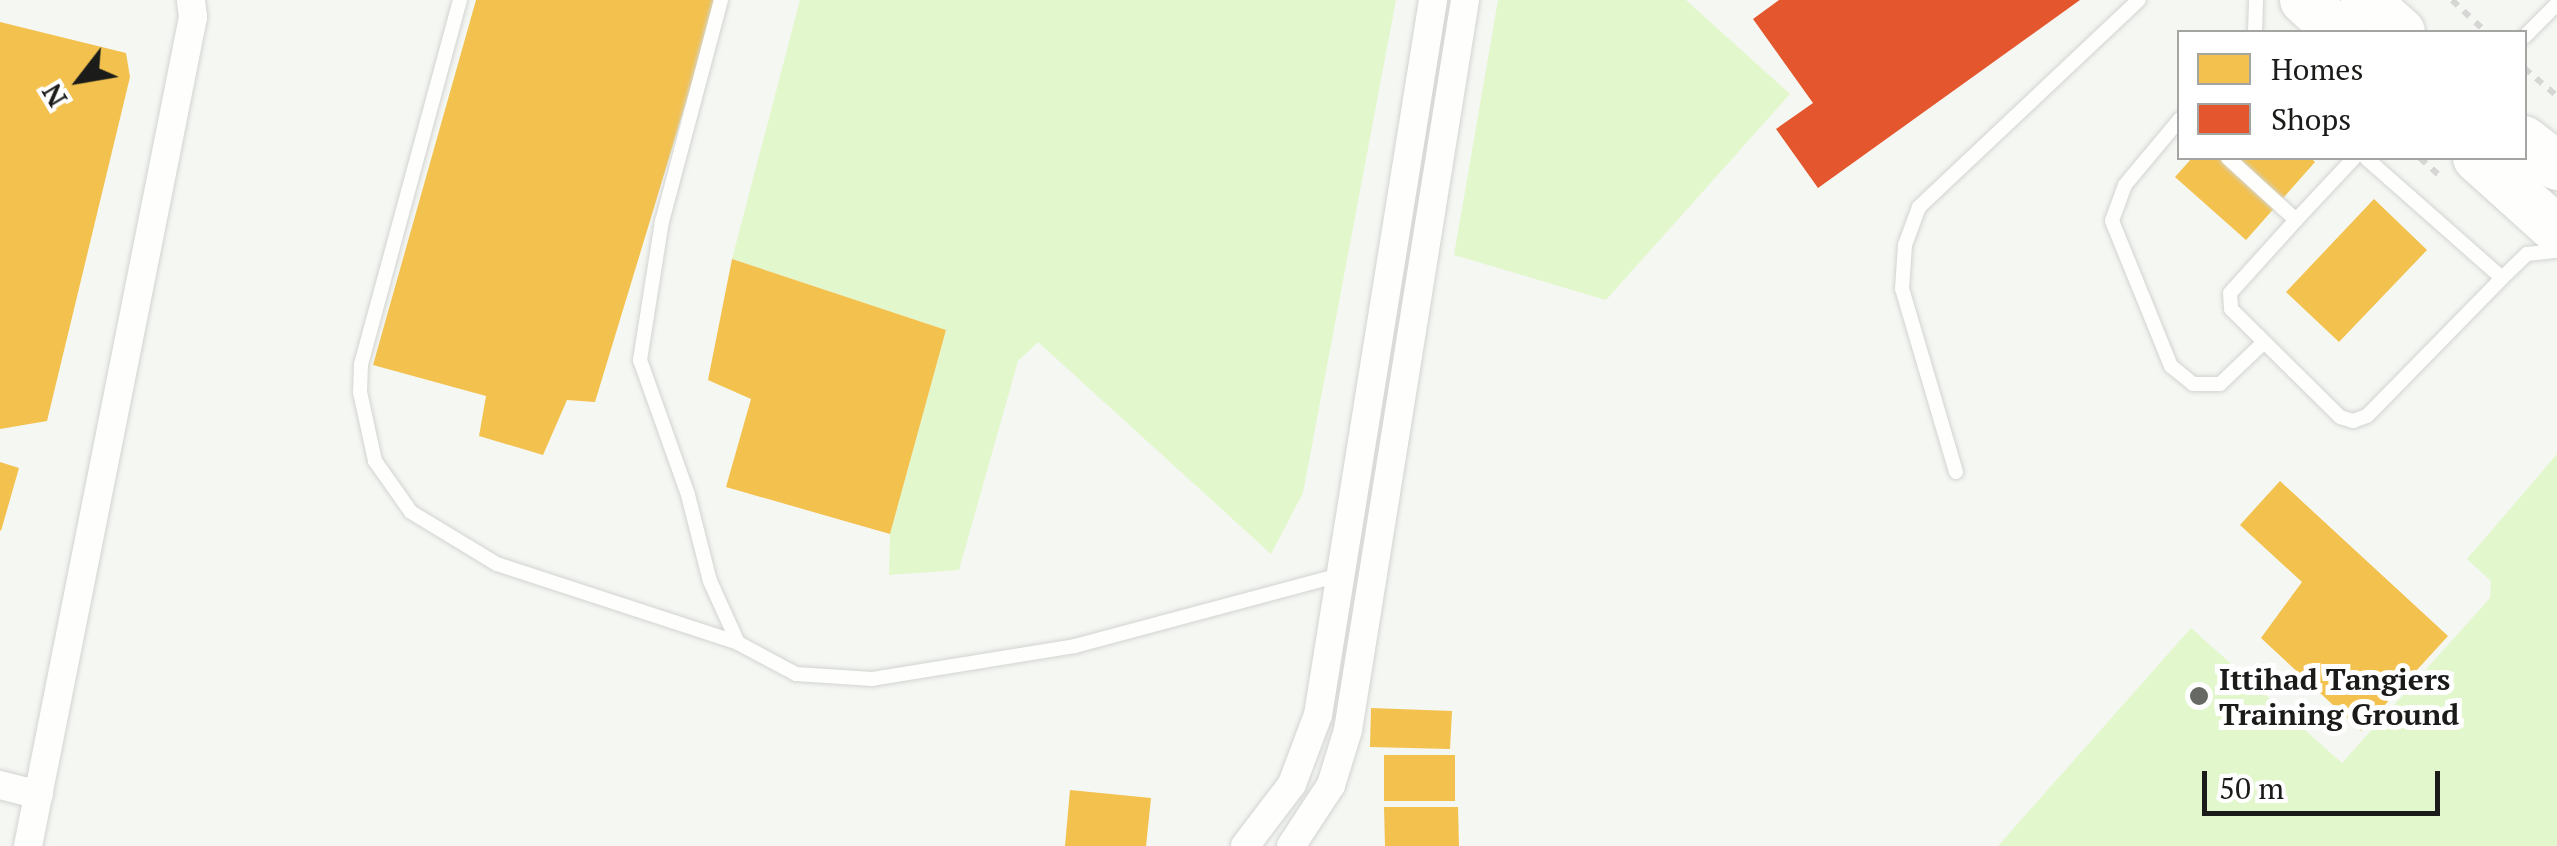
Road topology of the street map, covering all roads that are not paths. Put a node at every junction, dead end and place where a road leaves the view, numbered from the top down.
1 (191, 0) edge
2 (460, 0) edge
3 (721, 0) edge
4 (1433, 0) edge
5 (1465, 0) edge
6 (2139, 0) edge
7 (2256, 0) edge
8 (2304, 0) edge
9 (2366, 0) edge
10 (2557, 4) edge
11 (2254, 30) edge
12 (2337, 30) edge
13 (2399, 30) edge
14 (2527, 33) edge
15 (2177, 123) edge
16 (2527, 142) edge
17 (2230, 160) edge
18 (2352, 160) edge
19 (2368, 160) edge
20 (2479, 160) edge
21 (2557, 166) edge
22 (2296, 220) junction
23 (2557, 230) edge
24 (2557, 251) edge
25 (2502, 278) junction
26 (2262, 344) junction
27 (1956, 472) dead end
28 (1340, 576) junction
29 (738, 642) junction
30 (0, 785) edge
31 (39, 795) junction
32 (28, 846) edge
33 (1245, 846) edge
34 (1292, 846) edge

1 - 31 street
2 - 29 lane
3 - 29 lane
4 - 28 street
5 - 34 street
6 - 27 lane
7 - 11 lane
8 - 12 highway
9 - 13 highway
10 - 14 lane
15 - 26 lane
16 - 21 highway
17 - 22 lane
18 - 22 lane
19 - 25 lane
20 - 23 highway
22 - 26 lane
24 - 25 lane
25 - 26 lane
28 - 29 lane
28 - 33 street
30 - 31 street
31 - 32 street

